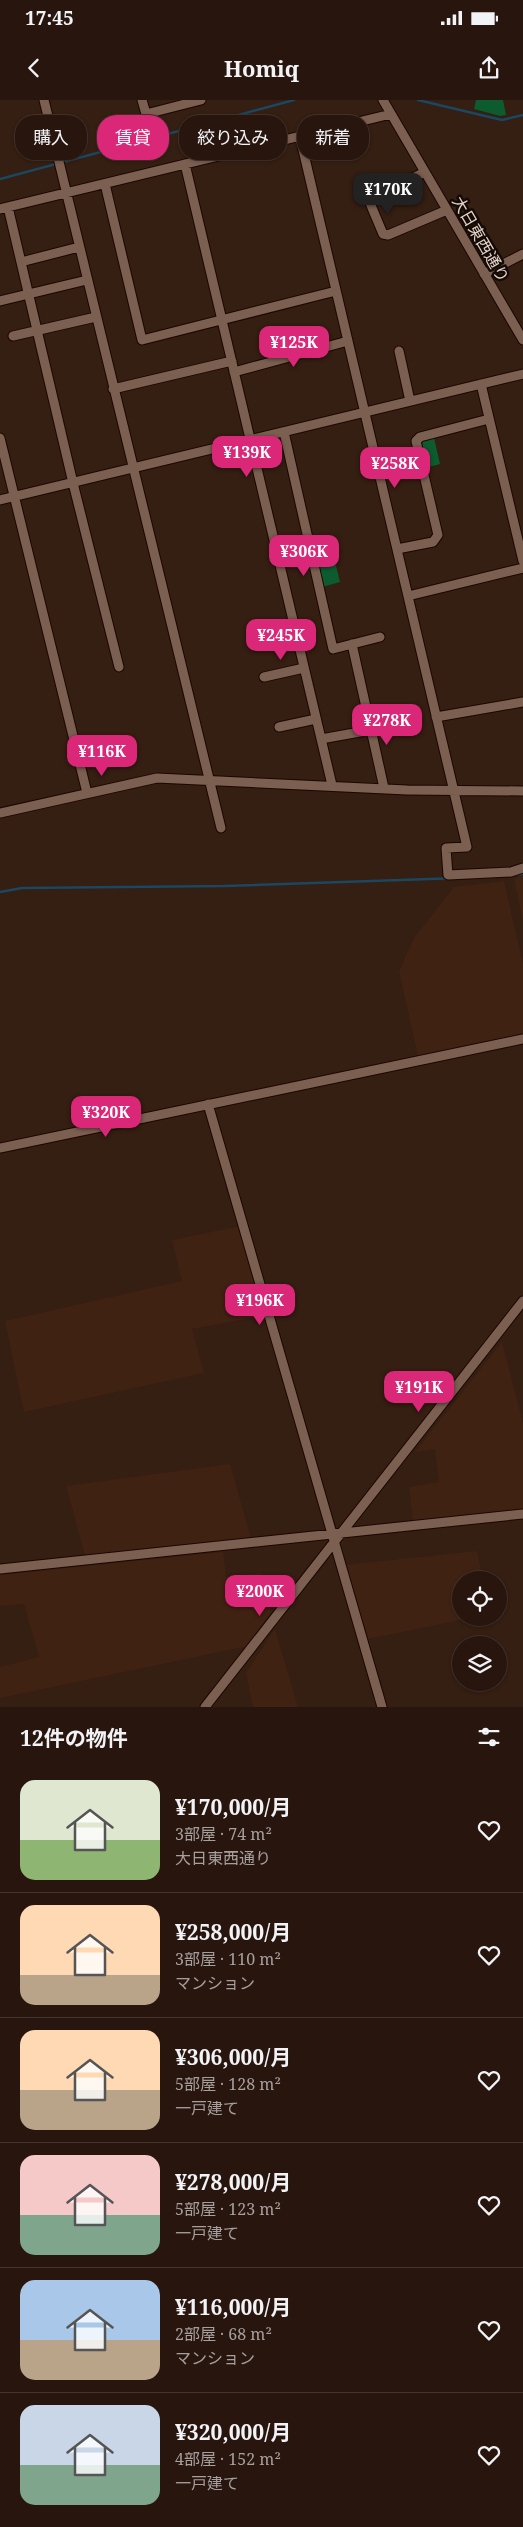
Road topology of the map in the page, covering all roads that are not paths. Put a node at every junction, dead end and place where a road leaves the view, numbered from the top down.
1 (44, 100) edge
2 (142, 100) edge
3 (201, 100) edge
4 (383, 100) edge
5 (185, 102) edge
6 (391, 114) junction
7 (369, 119) edge
8 (297, 137) edge
9 (306, 160) edge
10 (185, 164) junction
11 (425, 172) junction
12 (105, 184) junction
13 (66, 193) junction
14 (4, 208) edge
15 (447, 210) junction
16 (79, 247) junction
17 (523, 254) edge
18 (21, 262) junction
19 (484, 274) junction
20 (87, 280) junction
21 (336, 291) junction
22 (28, 294) junction
23 (0, 301) edge
24 (96, 318) junction
25 (222, 320) junction
26 (37, 331) junction
27 (13, 336) dead end
28 (348, 340) junction
29 (523, 340) edge
30 (399, 350) dead end
31 (232, 361) junction
32 (234, 372) junction
33 (523, 374) edge
34 (481, 384) junction
35 (113, 388) junction
36 (410, 401) junction
37 (364, 412) junction
38 (490, 419) junction
39 (284, 432) junction
40 (0, 438) edge
41 (250, 440) junction
42 (133, 468) junction
43 (73, 483) junction
44 (14, 497) junction
45 (0, 500) edge
46 (397, 549) junction
47 (523, 561) edge
48 (523, 568) edge
49 (408, 596) junction
50 (380, 637) dead end
51 (352, 644) junction
52 (119, 667) dead end
53 (304, 668) junction
54 (264, 677) dead end
55 (523, 702) edge
56 (436, 717) junction
57 (316, 719) junction
58 (279, 728) dead end
59 (371, 730) junction
60 (321, 739) junction
61 (209, 779) junction
62 (332, 785) junction
63 (384, 788) junction
64 (453, 789) junction
65 (523, 791) edge
66 (87, 793) junction
67 (0, 812) edge
68 (221, 828) dead end
69 (523, 868) edge
70 (523, 1039) edge
71 (208, 1104) junction
72 (0, 1148) edge
73 (523, 1301) edge
74 (523, 1514) edge
75 (336, 1535) junction
76 (0, 1570) edge
77 (205, 1707) edge
78 (382, 1707) edge

1 - 13 street
2 - 5 street
3 - 5 street
4 - 6 street, 大日東西通り
6 - 7 street
6 - 11 street, 大日東西通り
8 - 10 street
9 - 21 street
10 - 12 street
10 - 25 street
11 - 15 street, 大日東西通り
11 - 15 street
12 - 13 street
12 - 25 street
13 - 14 street
13 - 16 street
14 - 18 street
15 - 19 street, 大日東西通り
16 - 18 street
16 - 20 street
17 - 19 street
18 - 22 street
19 - 29 street, 大日東西通り
20 - 22 street
20 - 24 street
21 - 25 street
21 - 28 street
22 - 23 street
22 - 26 street
24 - 26 street
24 - 35 street
25 - 31 street
26 - 27 street
26 - 43 street
28 - 32 street
28 - 37 street
30 - 36 street
31 - 32 street
31 - 35 street
32 - 41 street
33 - 34 street
34 - 36 street
34 - 38 street
35 - 42 street
36 - 37 street
37 - 39 street
37 - 46 street
38 - 46 street
38 - 47 street
39 - 41 street
39 - 51 street
40 - 44 street
41 - 42 street
41 - 53 street
42 - 43 street
42 - 61 street
43 - 44 street
43 - 52 street
44 - 45 street
44 - 66 street
46 - 49 street
48 - 49 street
49 - 56 street
50 - 51 street
51 - 59 street
53 - 54 street
53 - 57 street
55 - 56 street
56 - 64 street
57 - 58 street
57 - 60 street
59 - 60 street
59 - 63 street
60 - 62 street
61 - 62 street
61 - 66 street
61 - 68 street
62 - 63 street
63 - 64 street
64 - 65 street
64 - 69 street
66 - 67 street
70 - 71 street
71 - 72 street
71 - 75 street
73 - 75 street
74 - 75 street
75 - 76 street
75 - 77 street
75 - 78 street

